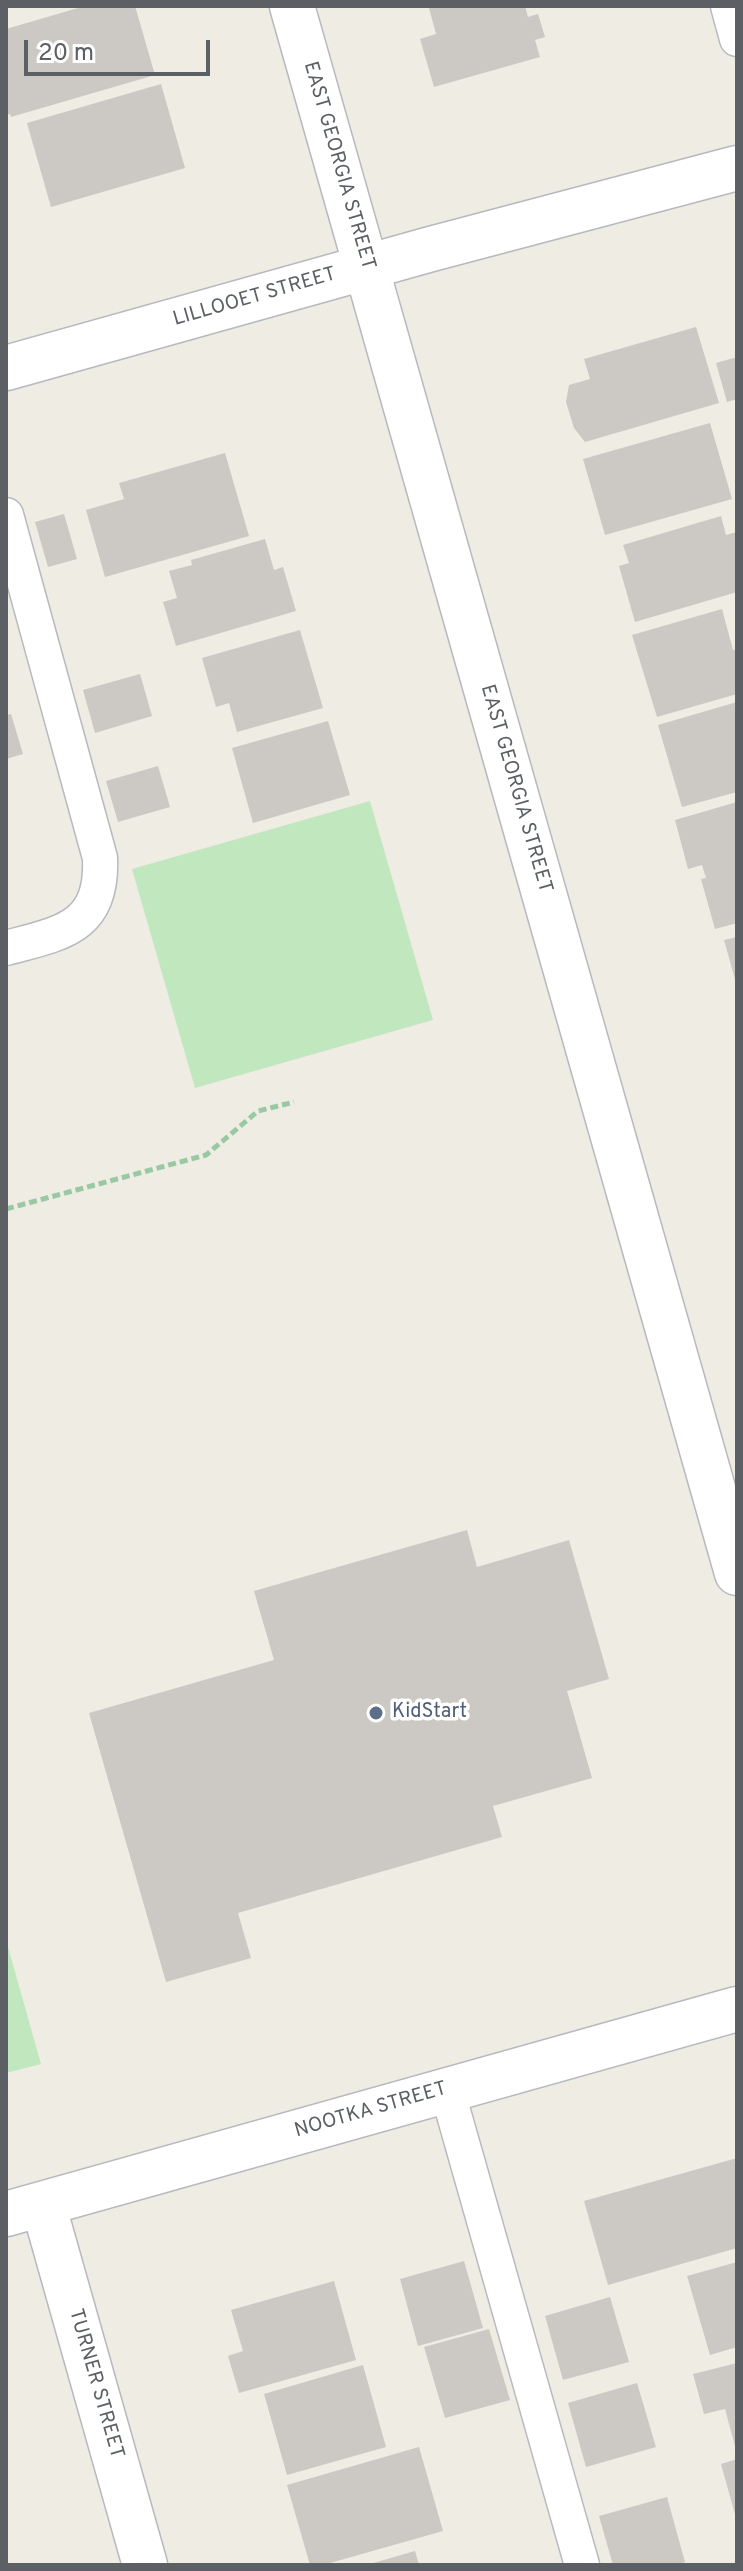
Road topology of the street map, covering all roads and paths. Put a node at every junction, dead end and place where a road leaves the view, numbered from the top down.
1 (292, 6) edge
2 (728, 6) edge
3 (737, 39) edge
4 (737, 168) edge
5 (367, 267) junction
6 (6, 368) edge
7 (6, 515) edge
8 (6, 948) edge
9 (294, 1102) dead end
10 (6, 1209) edge
11 (737, 1573) edge
12 (737, 2009) edge
13 (447, 2090) junction
14 (25, 2209) edge
15 (145, 2565) edge
16 (582, 2565) edge

1 - 5 street, EAST GEORGIA STREET
2 - 3 lane
4 - 5 street, LILLOOET STREET
5 - 6 street, LILLOOET STREET
5 - 11 street, EAST GEORGIA STREET
7 - 8 lane
9 - 10 path
12 - 13 street, NOOTKA STREET
13 - 14 street, NOOTKA STREET
13 - 16 lane
14 - 15 street, TURNER STREET

